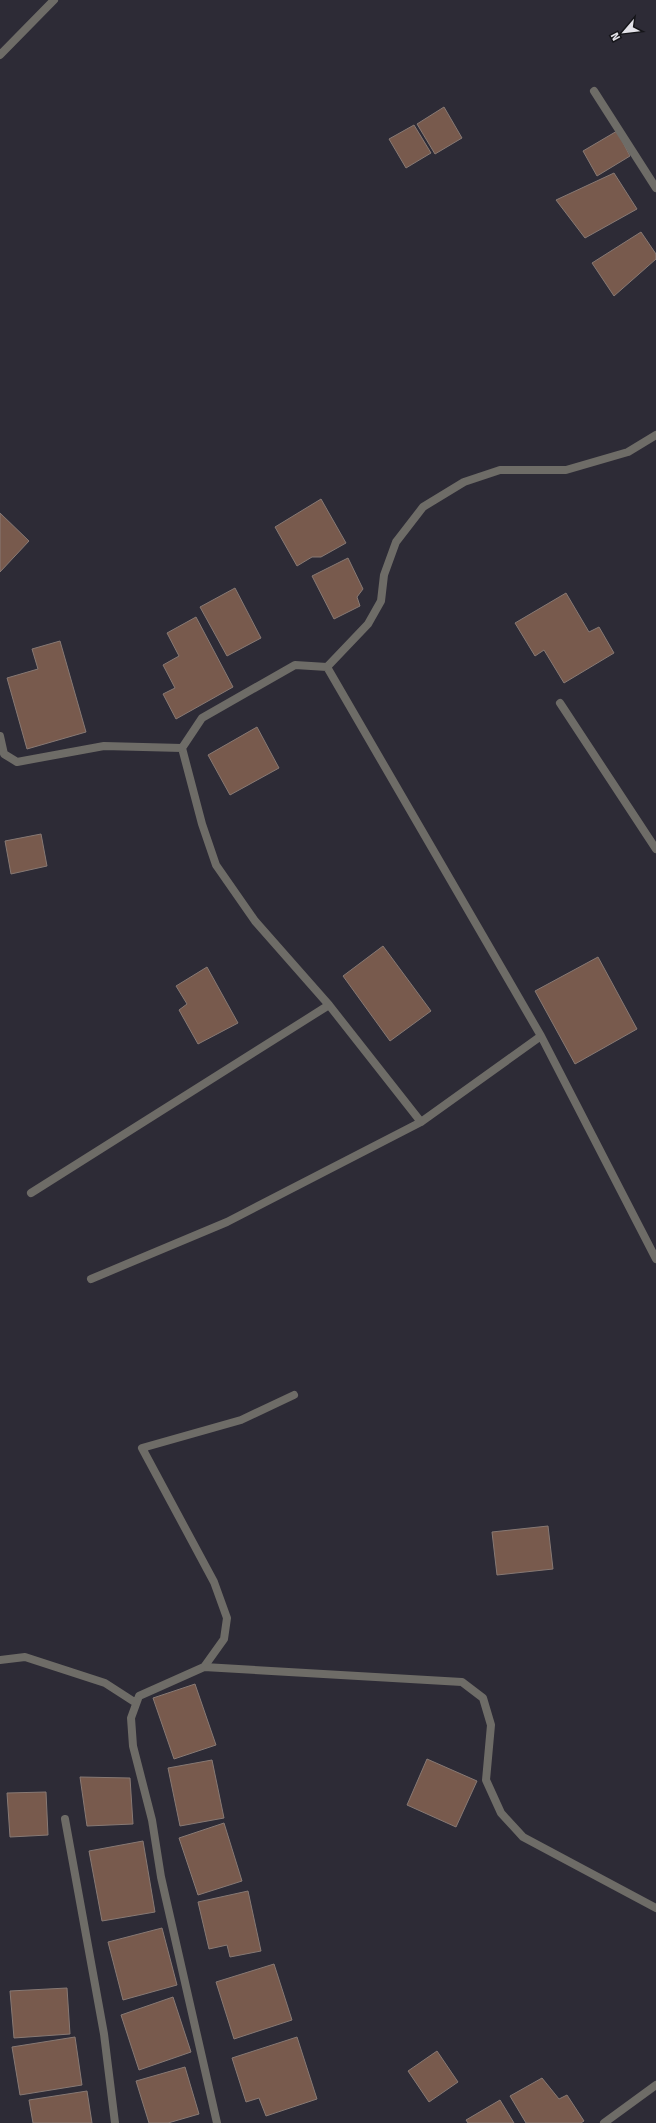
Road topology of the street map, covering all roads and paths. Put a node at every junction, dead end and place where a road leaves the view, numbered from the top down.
1 (54, 0) edge
2 (0, 55) edge
3 (594, 91) dead end
4 (656, 188) edge
5 (656, 435) edge
6 (327, 667) junction
7 (560, 703) dead end
8 (0, 736) edge
9 (182, 748) junction
10 (656, 849) edge
11 (329, 1005) junction
12 (541, 1036) junction
13 (421, 1122) junction
14 (31, 1193) dead end
15 (656, 1259) edge
16 (91, 1279) dead end
17 (294, 1395) dead end
18 (0, 1660) edge
19 (204, 1667) junction
20 (136, 1703) junction
21 (65, 1819) dead end
22 (656, 1908) edge
23 (656, 2085) edge
24 (115, 2123) edge
25 (218, 2123) edge
26 (604, 2123) edge

1 - 2 street
3 - 4 street
5 - 6 street
6 - 9 street
6 - 12 street
7 - 10 street
8 - 9 street
9 - 11 street
11 - 13 street
11 - 14 street
12 - 13 street
12 - 15 street
13 - 16 street
17 - 19 street
18 - 20 street
19 - 20 street
19 - 22 street
20 - 25 street
21 - 24 street
23 - 26 street

